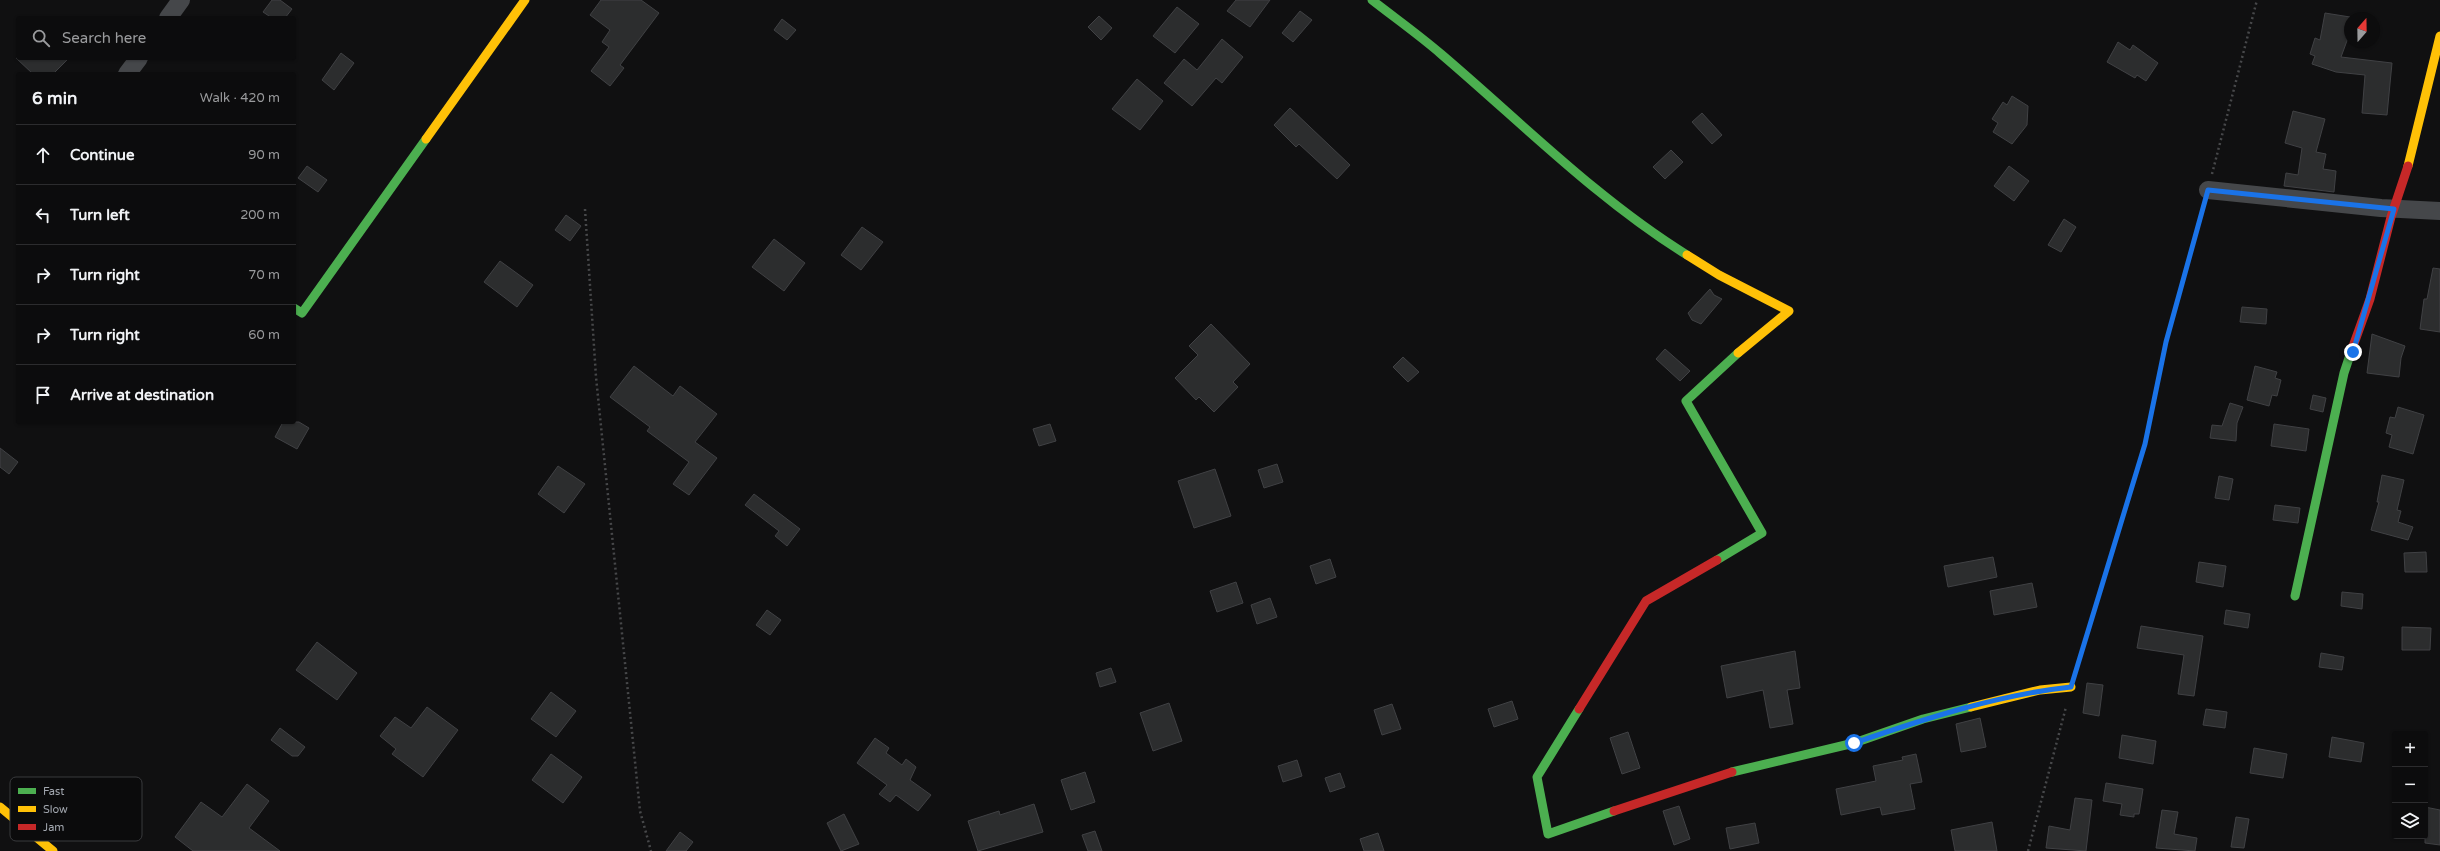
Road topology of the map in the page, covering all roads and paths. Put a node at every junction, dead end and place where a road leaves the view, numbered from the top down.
1 (181, 0) edge
2 (525, 0) edge
3 (1372, 0) edge
4 (2257, 0) edge
5 (169, 16) edge
6 (2440, 36) edge
7 (138, 60) edge
8 (128, 72) edge
9 (2208, 190) junction
10 (2394, 209) junction
11 (585, 210) dead end
12 (2440, 211) edge
13 (296, 309) edge
14 (2296, 596) dead end
15 (2071, 687) junction
16 (0, 807) edge
17 (10, 815) edge
18 (41, 841) edge
19 (53, 851) edge
20 (651, 851) edge
21 (2028, 851) edge

1 - 5 street
2 - 13 street
3 - 15 street
4 - 9 path
6 - 10 street
7 - 8 street
9 - 10 street
9 - 15 path
10 - 12 street
10 - 14 street
11 - 20 path
15 - 21 path
16 - 17 street
18 - 19 street

